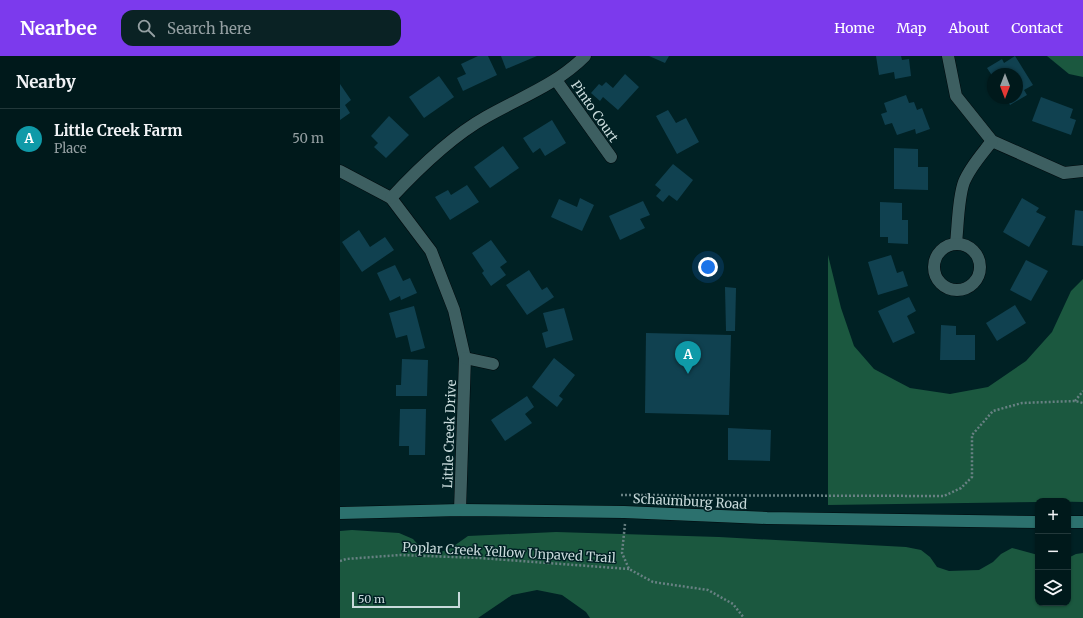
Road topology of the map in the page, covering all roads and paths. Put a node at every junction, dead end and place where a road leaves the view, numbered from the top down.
1 (585, 56) edge
2 (948, 56) edge
3 (556, 80) junction
4 (992, 141) junction
5 (610, 157) dead end
6 (340, 170) edge
7 (1083, 171) edge
8 (391, 198) junction
9 (956, 243) dead end
10 (465, 358) junction
11 (492, 364) dead end
12 (1083, 391) edge
13 (1075, 401) junction
14 (1083, 403) edge
15 (621, 495) dead end
16 (460, 510) junction
17 (624, 512) junction
18 (340, 513) edge
19 (1035, 522) edge
20 (1071, 522) edge
21 (1083, 522) edge
22 (340, 561) edge
23 (629, 569) junction
24 (744, 618) edge

1 - 3 street
2 - 4 street
3 - 5 street, Pinto Court
3 - 8 street
4 - 7 street
4 - 9 street
6 - 8 street, Little Creek Drive
8 - 10 street, Little Creek Drive
10 - 11 street
10 - 16 street, Little Creek Drive
12 - 13 path
13 - 14 path
13 - 15 path
16 - 17 main road, Schaumburg Road
16 - 18 main road, Schaumburg Road
17 - 19 main road, Schaumburg Road
17 - 23 path, Poplar Creek Yellow Unpaved Trail
20 - 21 main road
22 - 23 path, Poplar Creek Yellow Unpaved Trail
23 - 24 path, Poplar Creek Yellow Unpaved Trail

